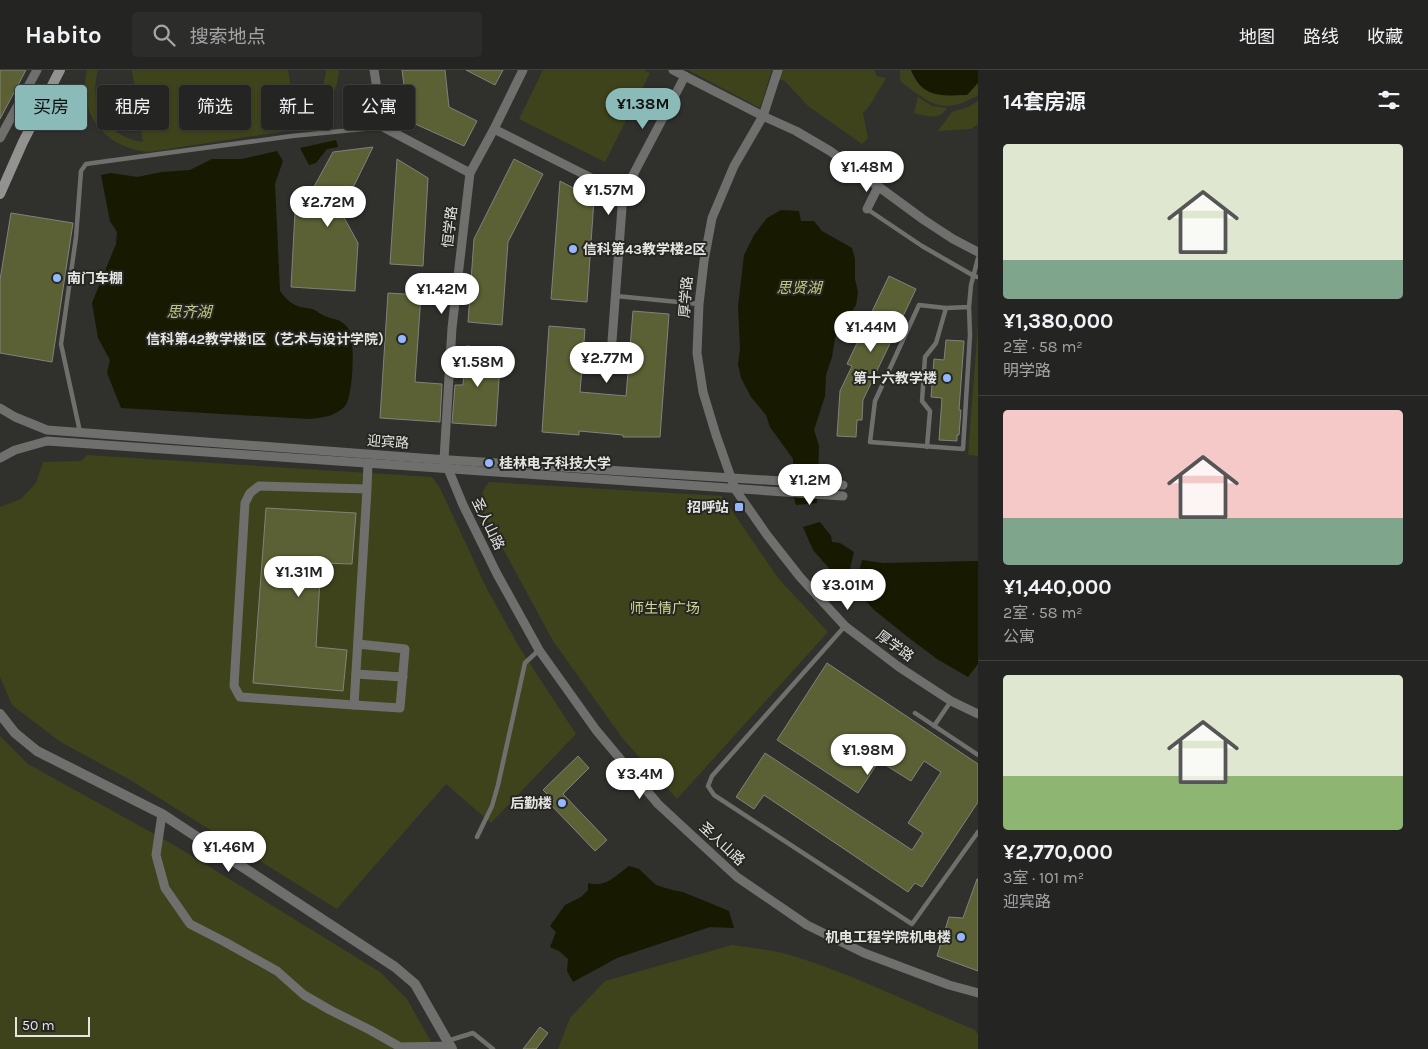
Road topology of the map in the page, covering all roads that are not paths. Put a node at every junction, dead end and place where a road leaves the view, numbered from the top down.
1 (37, 70) edge
2 (60, 70) edge
3 (374, 70) edge
4 (523, 70) edge
5 (673, 70) edge
6 (778, 70) edge
7 (685, 76) junction
8 (376, 85) edge
9 (764, 116) junction
10 (494, 129) junction
11 (354, 130) edge
12 (388, 130) edge
13 (0, 138) edge
14 (470, 173) junction
15 (878, 187) junction
16 (0, 194) edge
17 (623, 194) junction
18 (867, 208) joint
19 (978, 252) edge
20 (978, 258) edge
21 (976, 277) edge
22 (614, 296) junction
23 (698, 304) junction
24 (969, 307) junction
25 (946, 308) junction
26 (610, 368) dead end
27 (0, 408) edge
28 (80, 432) junction
29 (927, 446) junction
30 (0, 458) edge
31 (368, 463) junction
32 (445, 464) junction
33 (730, 477) junction
34 (843, 485) dead end
35 (367, 489) junction
36 (735, 489) junction
37 (842, 496) dead end
38 (845, 626) junction
39 (358, 644) junction
40 (539, 650) junction
41 (356, 674) junction
42 (403, 677) junction
43 (951, 701) junction
44 (354, 705) junction
45 (915, 713) dead end
46 (0, 714) edge
47 (978, 714) edge
48 (934, 726) junction
49 (978, 755) edge
50 (162, 814) junction
51 (978, 832) edge
52 (477, 837) dead end
53 (978, 994) edge
54 (450, 1045) edge
55 (493, 1049) edge

1 - 13 street
2 - 16 main road
3 - 8 street
4 - 10 street, 恒学路
5 - 7 street
6 - 9 street, 厚学路
7 - 9 street
7 - 17 street
9 - 15 street
9 - 23 street, 厚学路
10 - 14 street, 恒学路
10 - 17 street
11 - 28 lane
12 - 14 street
14 - 32 street, 恒学路
15 - 18 street
15 - 19 street
17 - 22 street
18 - 21 lane
20 - 21 lane
21 - 24 lane
22 - 23 lane
22 - 26 street
23 - 33 street, 厚学路
24 - 25 lane
24 - 29 lane
25 - 29 lane
25 - 29 lane
27 - 28 street, 迎宾路
28 - 32 street, 迎宾路
30 - 31 street, 迎宾路
31 - 32 street, 迎宾路
31 - 35 street
32 - 33 street, 迎宾路
32 - 36 street, 迎宾路
32 - 40 street, 圣人山路
33 - 34 street, 迎宾路
33 - 36 street, 厚学路
35 - 39 street
35 - 44 street
36 - 37 street, 迎宾路
36 - 38 street, 厚学路
38 - 43 street, 厚学路
38 - 51 lane
39 - 41 street
39 - 42 street
40 - 52 lane
40 - 53 street, 圣人山路
41 - 42 street
41 - 44 street
42 - 44 street
43 - 47 street, 厚学路
43 - 48 lane
45 - 48 lane
46 - 50 street
48 - 49 lane
50 - 54 street
50 - 54 street
54 - 55 lane

